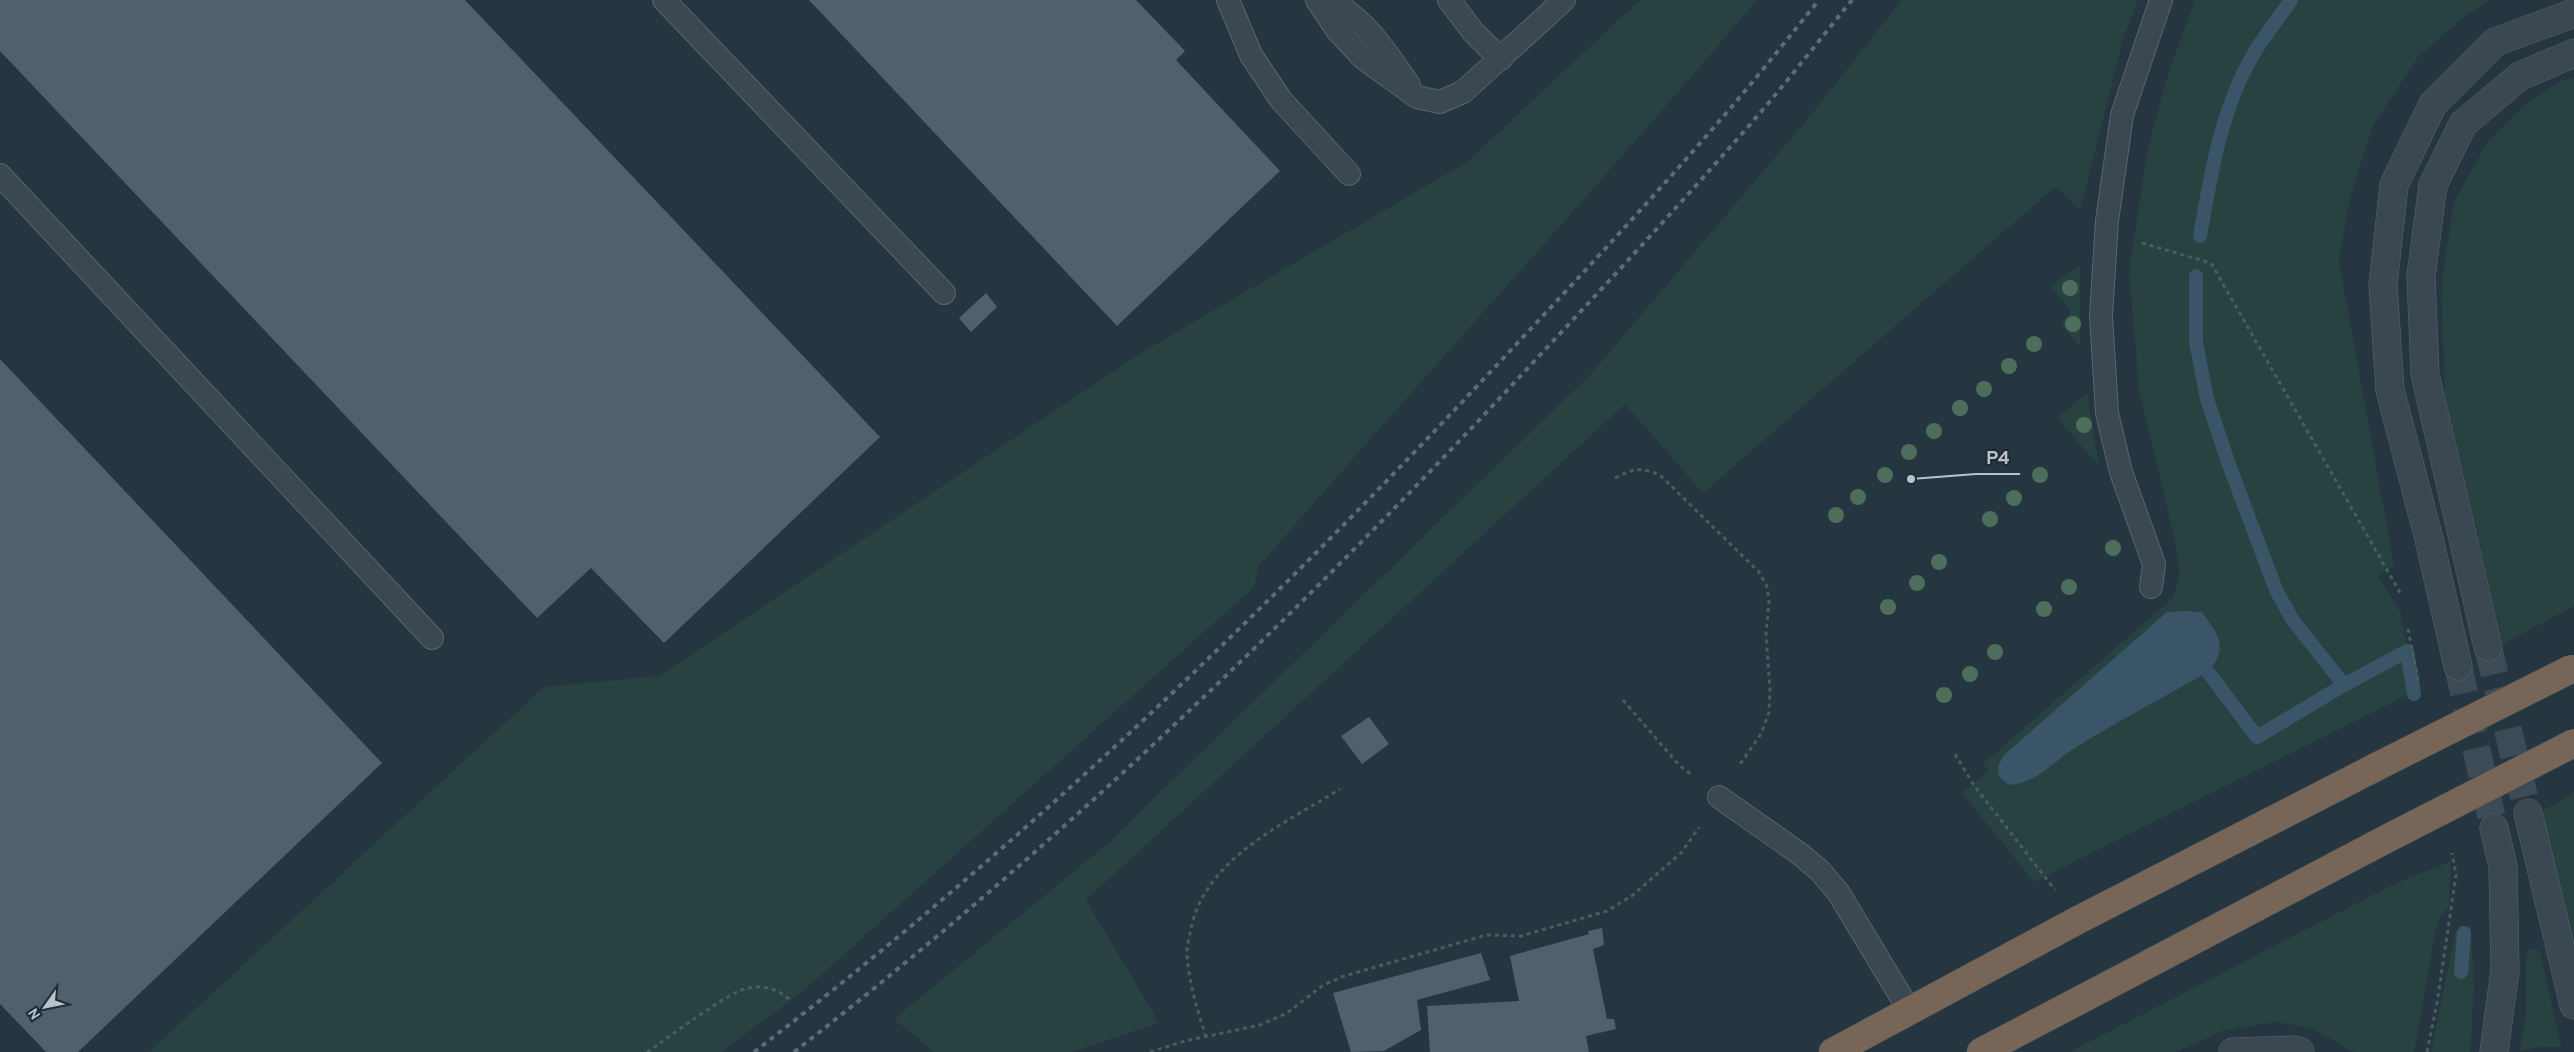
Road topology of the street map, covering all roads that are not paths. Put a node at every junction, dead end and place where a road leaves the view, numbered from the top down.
1 (664, 0) edge
2 (1228, 0) edge
3 (1317, 0) edge
4 (1331, 0) edge
5 (1449, 0) edge
6 (1564, 0) edge
7 (2161, 0) edge
8 (2574, 13) edge
9 (2574, 53) edge
10 (1501, 59) junction
11 (1417, 97) junction
12 (1349, 174) dead end
13 (0, 175) edge
14 (944, 293) dead end
15 (2151, 588) dead end
16 (432, 638) dead end
17 (2488, 648) tunnel mouth
18 (2458, 666) tunnel mouth
19 (2572, 668) edge
20 (2574, 743) edge
21 (1719, 797) road end
22 (2528, 813) tunnel mouth
23 (2494, 828) tunnel mouth
24 (2574, 1005) edge
25 (1908, 1010) junction
26 (1833, 1052) edge
27 (1981, 1052) edge
28 (2233, 1052) edge
29 (2300, 1052) edge
30 (2494, 1052) edge

1 - 14 lane
2 - 12 lane
3 - 11 lane
4 - 11 lane
5 - 10 lane
6 - 10 lane
7 - 15 lane
8 - 18 street
9 - 17 street
10 - 11 lane
13 - 16 lane
19 - 25 highway, bridge
20 - 27 highway, bridge
21 - 25 lane
22 - 24 street
23 - 30 street
25 - 26 highway
28 - 29 street

